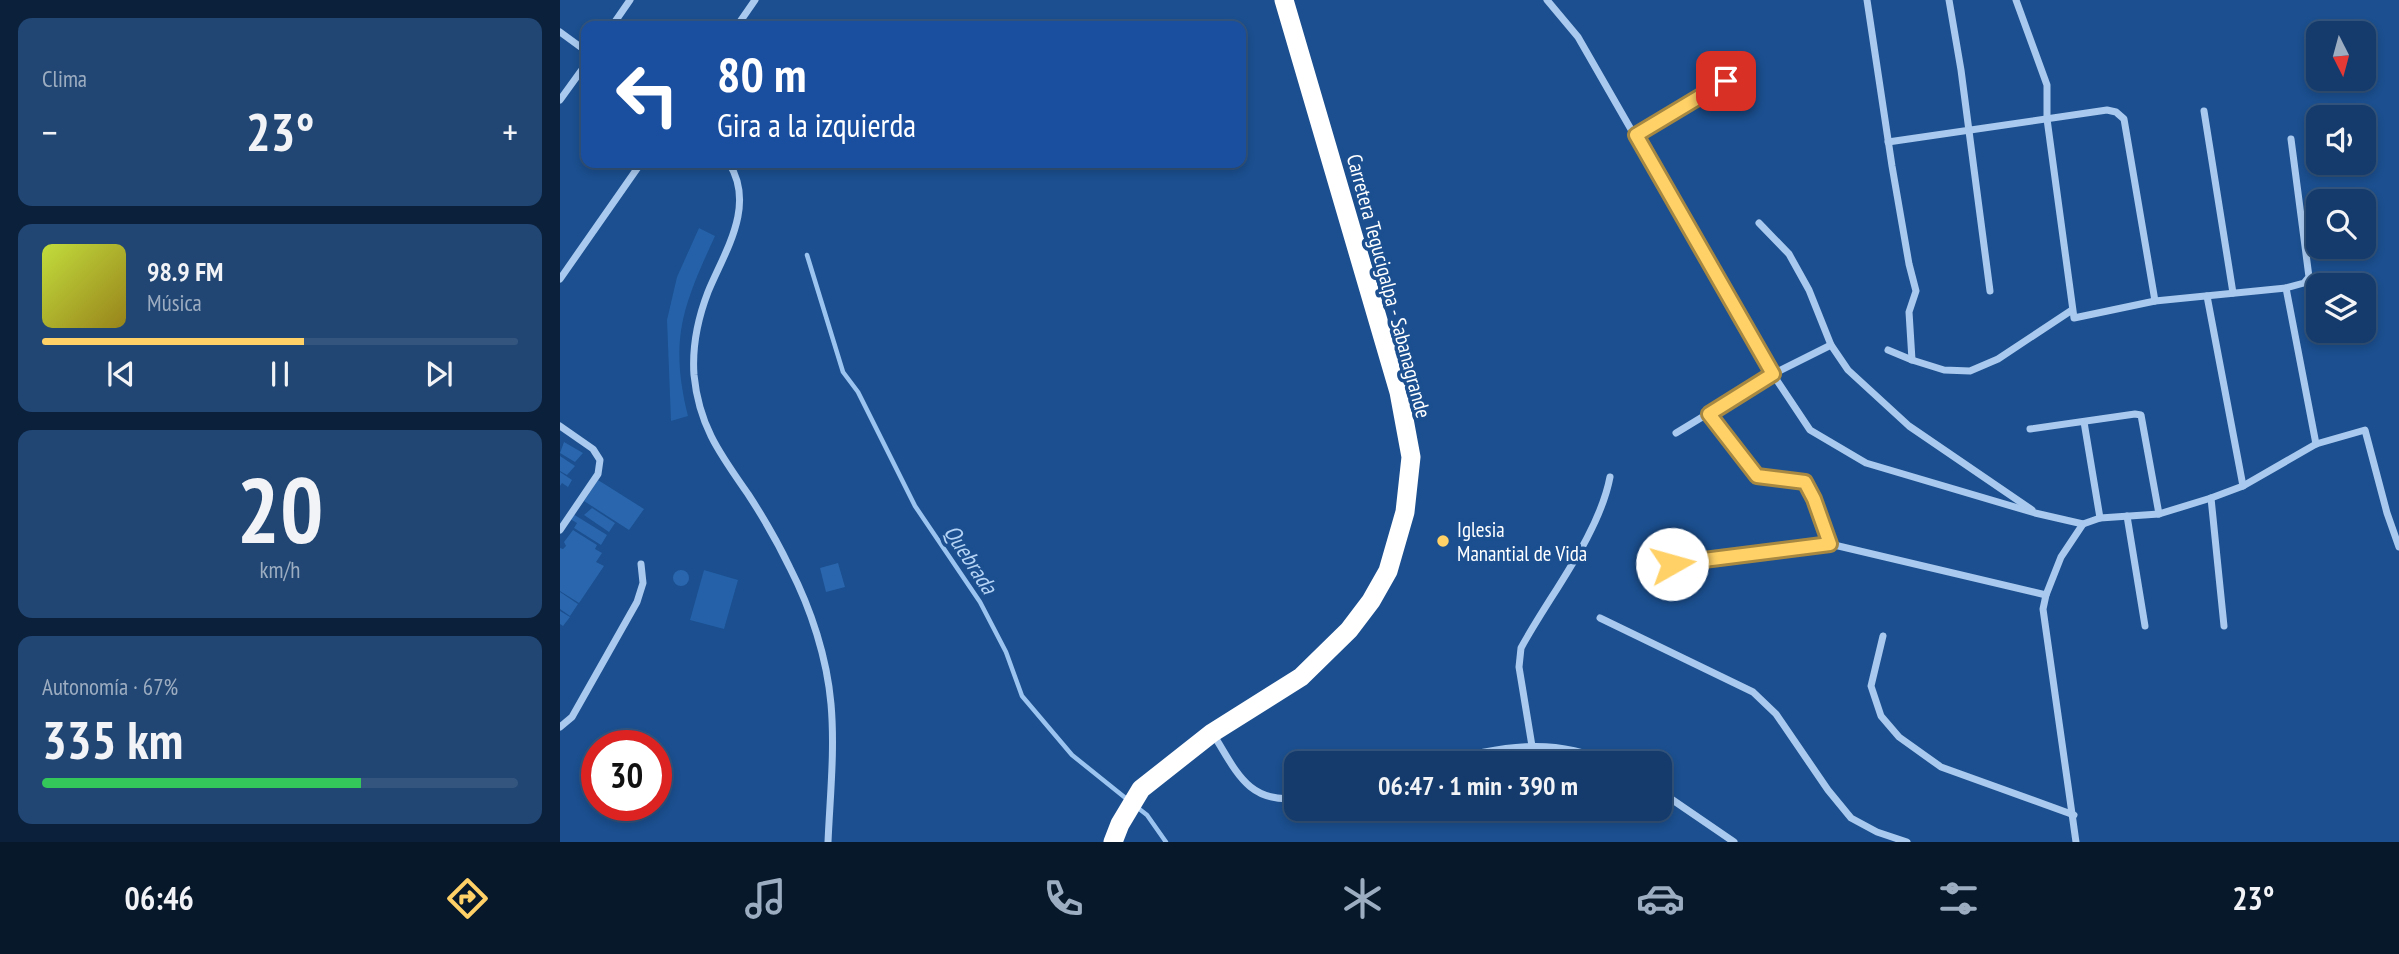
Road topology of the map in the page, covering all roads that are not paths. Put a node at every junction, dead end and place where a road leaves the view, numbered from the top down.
1 (630, 0) edge
2 (755, 0) edge
3 (1284, 0) edge
4 (1547, 0) edge
5 (1867, 0) edge
6 (1949, 0) edge
7 (2016, 0) edge
8 (615, 21) edge
9 (740, 21) edge
10 (560, 32) edge
11 (581, 47) edge
12 (1745, 69) dead end
13 (581, 71) edge
14 (560, 100) edge
15 (2203, 111) dead end
16 (2047, 119) junction
17 (1969, 130) junction
18 (1636, 135) junction
19 (2291, 139) dead end
20 (1888, 142) junction
21 (638, 168) edge
22 (732, 168) edge
23 (1759, 223) dead end
24 (560, 279) edge
25 (2286, 288) junction
26 (1990, 291) dead end
27 (2233, 293) junction
28 (2207, 296) junction
29 (2155, 301) junction
30 (2073, 310) junction
31 (1831, 345) junction
32 (1888, 350) dead end
33 (1912, 360) junction
34 (1773, 374) junction
35 (1709, 414) junction
36 (2084, 422) junction
37 (560, 426) edge
38 (2030, 429) dead end
39 (1676, 433) dead end
40 (2316, 444) junction
41 (1609, 477) dead end
42 (2242, 486) junction
43 (2211, 498) junction
44 (2399, 512) edge
45 (2035, 513) junction
46 (2387, 513) junction
47 (2159, 514) junction
48 (2127, 516) junction
49 (2101, 518) junction
50 (2083, 524) junction
51 (560, 530) edge
52 (1830, 544) junction
53 (2399, 547) edge
54 (641, 564) dead end
55 (1672, 564) dead end
56 (2046, 595) junction
57 (1600, 618) dead end
58 (2145, 626) dead end
59 (2224, 626) dead end
60 (1883, 636) dead end
61 (560, 727) edge
62 (1212, 733) junction
63 (1532, 746) junction
64 (1491, 751) edge
65 (1572, 751) edge
66 (1284, 798) edge
67 (1672, 800) edge
68 (2074, 815) junction
69 (1117, 833) edge
70 (1730, 841) edge
71 (828, 842) edge
72 (1907, 842) edge
73 (2076, 842) edge

1 - 8 street
2 - 9 street
3 - 62 highway, Carretera Tegucigalpa - Sabanagrande
4 - 18 street
5 - 20 street
6 - 17 street
7 - 16 street
10 - 11 street
12 - 18 street
13 - 14 street
15 - 27 street
16 - 17 street
16 - 29 street
16 - 30 street
17 - 20 street
17 - 26 street
18 - 34 street
19 - 25 street
20 - 33 street
21 - 24 street
22 - 71 street
23 - 31 street
25 - 27 street
25 - 40 street
27 - 28 street
28 - 29 street
28 - 42 street
29 - 30 street
30 - 33 street
31 - 34 street
31 - 45 street
32 - 33 street
34 - 35 street
34 - 45 street
35 - 39 street
35 - 52 street
36 - 38 street
36 - 47 street
36 - 49 street
37 - 51 street
40 - 42 street
40 - 46 street
41 - 63 street
42 - 43 street
43 - 47 street
43 - 59 street
44 - 46 street
45 - 50 street
46 - 53 street
47 - 48 street
48 - 49 street
48 - 58 street
49 - 50 street
50 - 56 street
52 - 55 street
52 - 56 street
54 - 61 street
56 - 68 street
57 - 72 street
60 - 68 street
62 - 66 street
62 - 69 highway, Carretera Tegucigalpa - Sabanagrande
63 - 64 street
63 - 65 street
67 - 70 street
68 - 73 street

